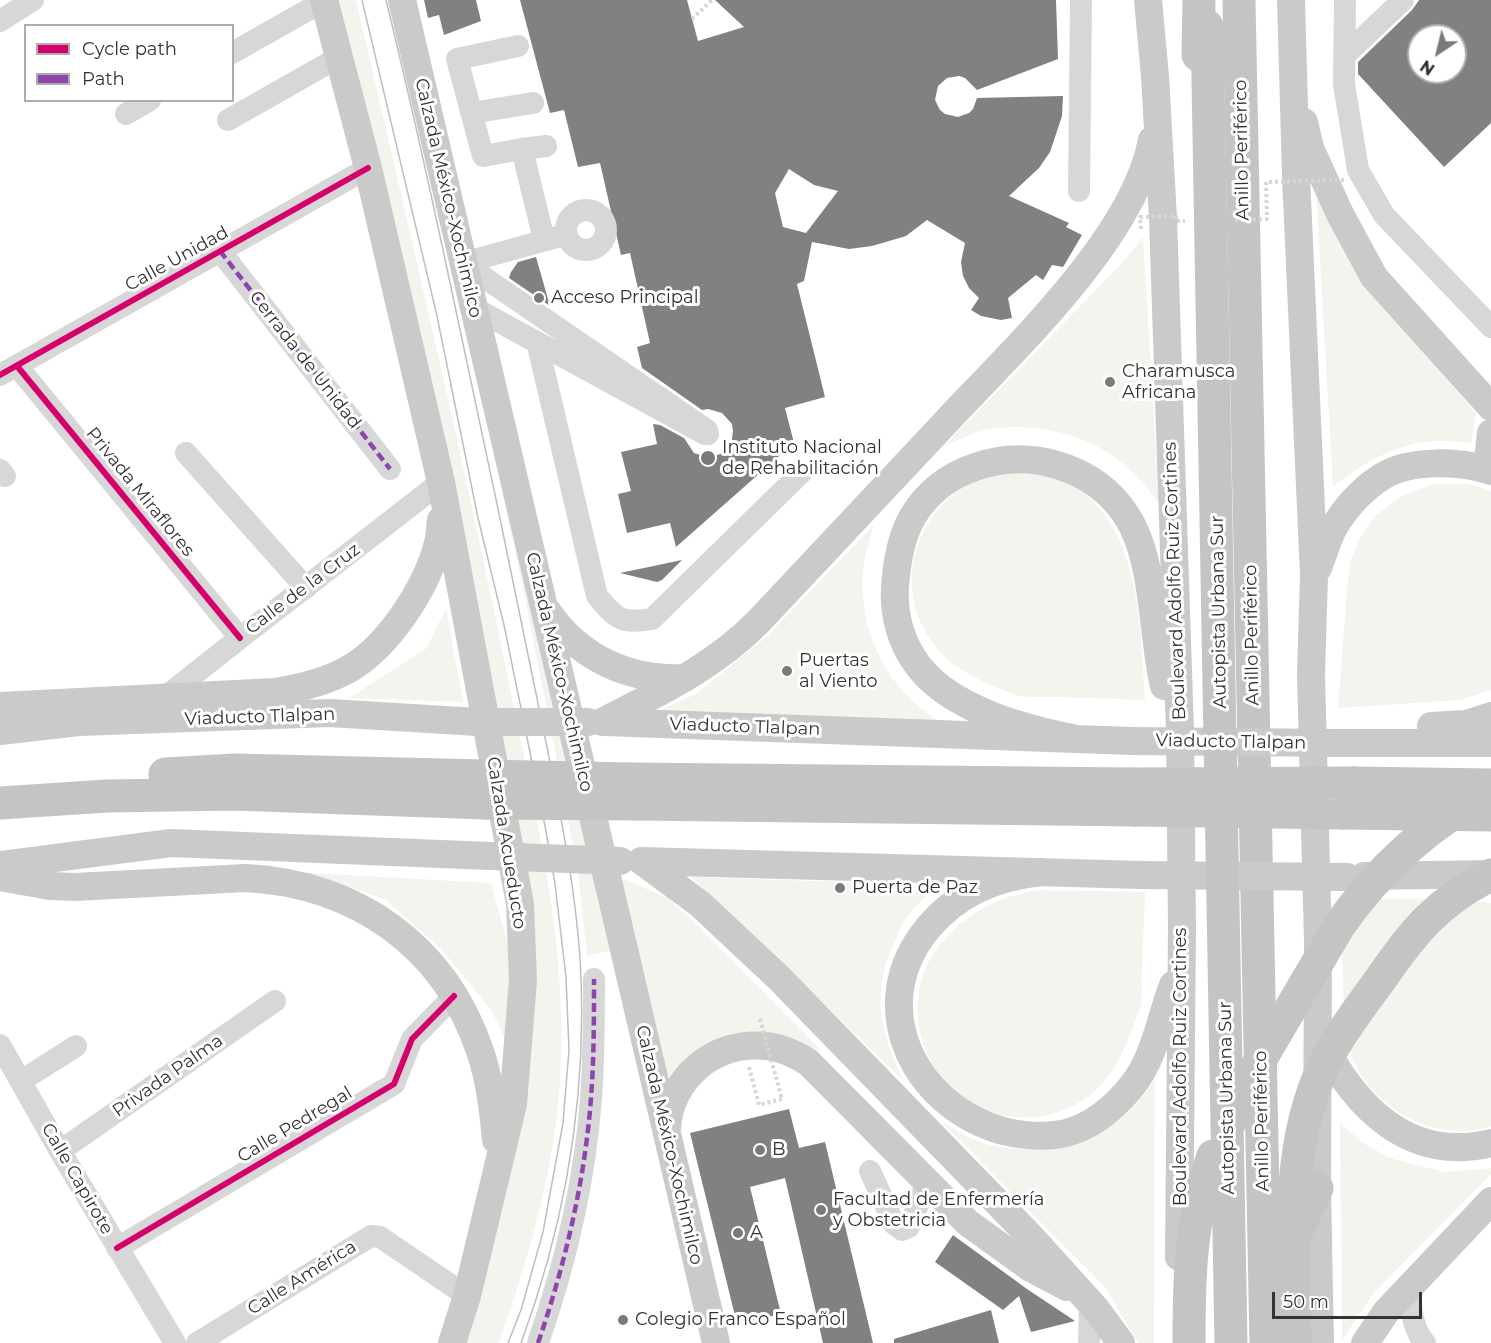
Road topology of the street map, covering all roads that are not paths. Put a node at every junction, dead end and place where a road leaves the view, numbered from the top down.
1 (33, 0) edge
2 (402, 0) edge
3 (1081, 0) edge
4 (1148, 0) edge
5 (1186, 0) edge
6 (1291, 0) edge
7 (1345, 0) edge
8 (1403, 0) edge
9 (324, 1) edge
10 (1215, 13) edge
11 (0, 21) edge
12 (518, 46) dead end
13 (234, 52) edge
14 (1345, 55) junction
15 (339, 57) junction
16 (1293, 78) junction
17 (147, 102) edge
18 (533, 103) dead end
19 (471, 113) junction
20 (126, 114) dead end
21 (1156, 117) junction
22 (228, 120) dead end
23 (546, 146) dead end
24 (522, 149) junction
25 (368, 168) junction
26 (1079, 191) dead end
27 (567, 234) dead end
28 (544, 240) junction
29 (220, 251) junction
30 (464, 263) junction
31 (474, 308) junction
32 (1491, 327) edge
33 (537, 342) junction
34 (8, 370) edge
35 (1491, 407) edge
36 (1491, 433) edge
37 (186, 453) dead end
38 (390, 470) dead end
39 (1489, 470) edge
40 (802, 472) dead end
41 (441, 482) junction
42 (1314, 575) junction
43 (306, 588) junction
44 (543, 604) junction
45 (240, 638) junction
46 (687, 678) junction
47 (165, 697) junction
48 (0, 706) edge
49 (1491, 716) edge
50 (595, 722) junction
51 (0, 731) edge
52 (1180, 731) junction
53 (1072, 738) junction
54 (1491, 742) edge
55 (1348, 743) junction
56 (0, 782) edge
57 (1491, 785) edge
58 (485, 790) junction
59 (1491, 794) edge
60 (1349, 798) junction
61 (0, 803) edge
62 (1491, 815) edge
63 (632, 861) junction
64 (0, 865) edge
65 (1043, 872) junction
66 (1440, 874) junction
67 (1491, 874) edge
68 (0, 877) edge
69 (1491, 887) edge
70 (1181, 967) junction
71 (594, 979) dead end
72 (454, 996) junction
73 (275, 1001) dead end
74 (1318, 1032) junction
75 (0, 1045) edge
76 (76, 1046) dead end
77 (21, 1081) junction
78 (667, 1137) junction
79 (1491, 1143) edge
80 (60, 1151) junction
81 (499, 1160) junction
82 (870, 1171) dead end
83 (927, 1182) junction
84 (1317, 1188) junction
85 (1491, 1201) edge
86 (117, 1248) junction
87 (1410, 1286) junction
88 (467, 1296) junction
89 (1087, 1299) junction
90 (1265, 1299) junction
91 (175, 1343) edge
92 (197, 1343) edge
93 (452, 1343) edge
94 (538, 1343) edge
95 (716, 1343) edge
96 (1089, 1343) edge
97 (1121, 1343) edge
98 (1179, 1343) edge
99 (1189, 1343) edge
100 (1219, 1343) edge
101 (1231, 1343) edge
102 (1253, 1343) edge
103 (1266, 1343) edge
104 (1294, 1343) edge
105 (1320, 1343) edge
106 (1365, 1343) edge
107 (1425, 1343) edge

1 - 11 street
2 - 30 main road, Calzada México-Xochimilco
3 - 26 street
4 - 21 main road, Boulevard Adolfo Ruiz Cortines
5 - 10 highway
6 - 16 main road
7 - 14 street
8 - 14 street
9 - 13 street
9 - 15 main road
10 - 90 highway, Anillo Periférico
10 - 100 highway
10 - 101 highway, Autopista Urbana Sur, bridge
10 - 102 highway, Autopista Urbana Sur, bridge
12 - 19 street
14 - 32 street
15 - 22 street
15 - 25 main road
16 - 35 main road
16 - 42 main road
17 - 20 street
18 - 19 street
19 - 24 street
21 - 46 main road
21 - 52 main road, Boulevard Adolfo Ruiz Cortines
23 - 24 street
24 - 28 street
25 - 29 street, Calle Unidad
25 - 41 main road
27 - 28 street
28 - 30 street
29 - 34 street, Calle Unidad
29 - 38 street, Cerrada de Unidad
30 - 31 main road, Calzada México-Xochimilco
30 - 33 street
31 - 33 street
31 - 44 main road, Calzada México-Xochimilco
33 - 40 street
34 - 45 street, Privada Miraflores
36 - 39 main road
37 - 43 street
39 - 42 main road
41 - 43 street, Calle de la Cruz
41 - 47 main road
41 - 81 main road, Calzada Acueducto
42 - 74 main road
43 - 45 street, Calle de la Cruz
44 - 46 main road
44 - 78 main road, Calzada México-Xochimilco
45 - 47 street, Calle de la Cruz
46 - 50 main road
47 - 48 main road
49 - 55 main road
50 - 51 main road, Viaducto Tlalpan, bridge
50 - 53 main road, Viaducto Tlalpan
52 - 53 main road
52 - 70 main road, Boulevard Adolfo Ruiz Cortines
53 - 55 main road, Viaducto Tlalpan, bridge
54 - 55 main road, Viaducto Tlalpan
56 - 58 highway
57 - 60 highway
58 - 60 highway, bridge
58 - 61 highway
59 - 99 highway, bridge
60 - 62 highway
63 - 64 main road, bridge
63 - 65 main road
63 - 89 main road
65 - 66 main road, bridge
65 - 70 main road
66 - 67 main road
66 - 69 main road
67 - 104 highway, bridge
68 - 72 main road
70 - 98 main road, Boulevard Adolfo Ruiz Cortines
71 - 94 street
72 - 81 main road
72 - 86 street, Calle Pedregal
73 - 80 street, Privada Palma
74 - 79 main road
74 - 84 main road
75 - 77 street, Calle Capirote
76 - 77 street
77 - 80 street, Calle Capirote
78 - 83 main road
78 - 95 main road, Calzada México-Xochimilco
80 - 86 street, Calle Capirote
81 - 88 main road, Calzada Acueducto
82 - 83 street
83 - 89 main road
84 - 90 highway
84 - 105 main road
85 - 87 main road
86 - 91 street, Calle Capirote
87 - 106 main road
87 - 107 street
88 - 92 street, Calle América
88 - 93 main road, Calzada Acueducto
89 - 96 street
89 - 97 main road
90 - 103 highway, Anillo Periférico

